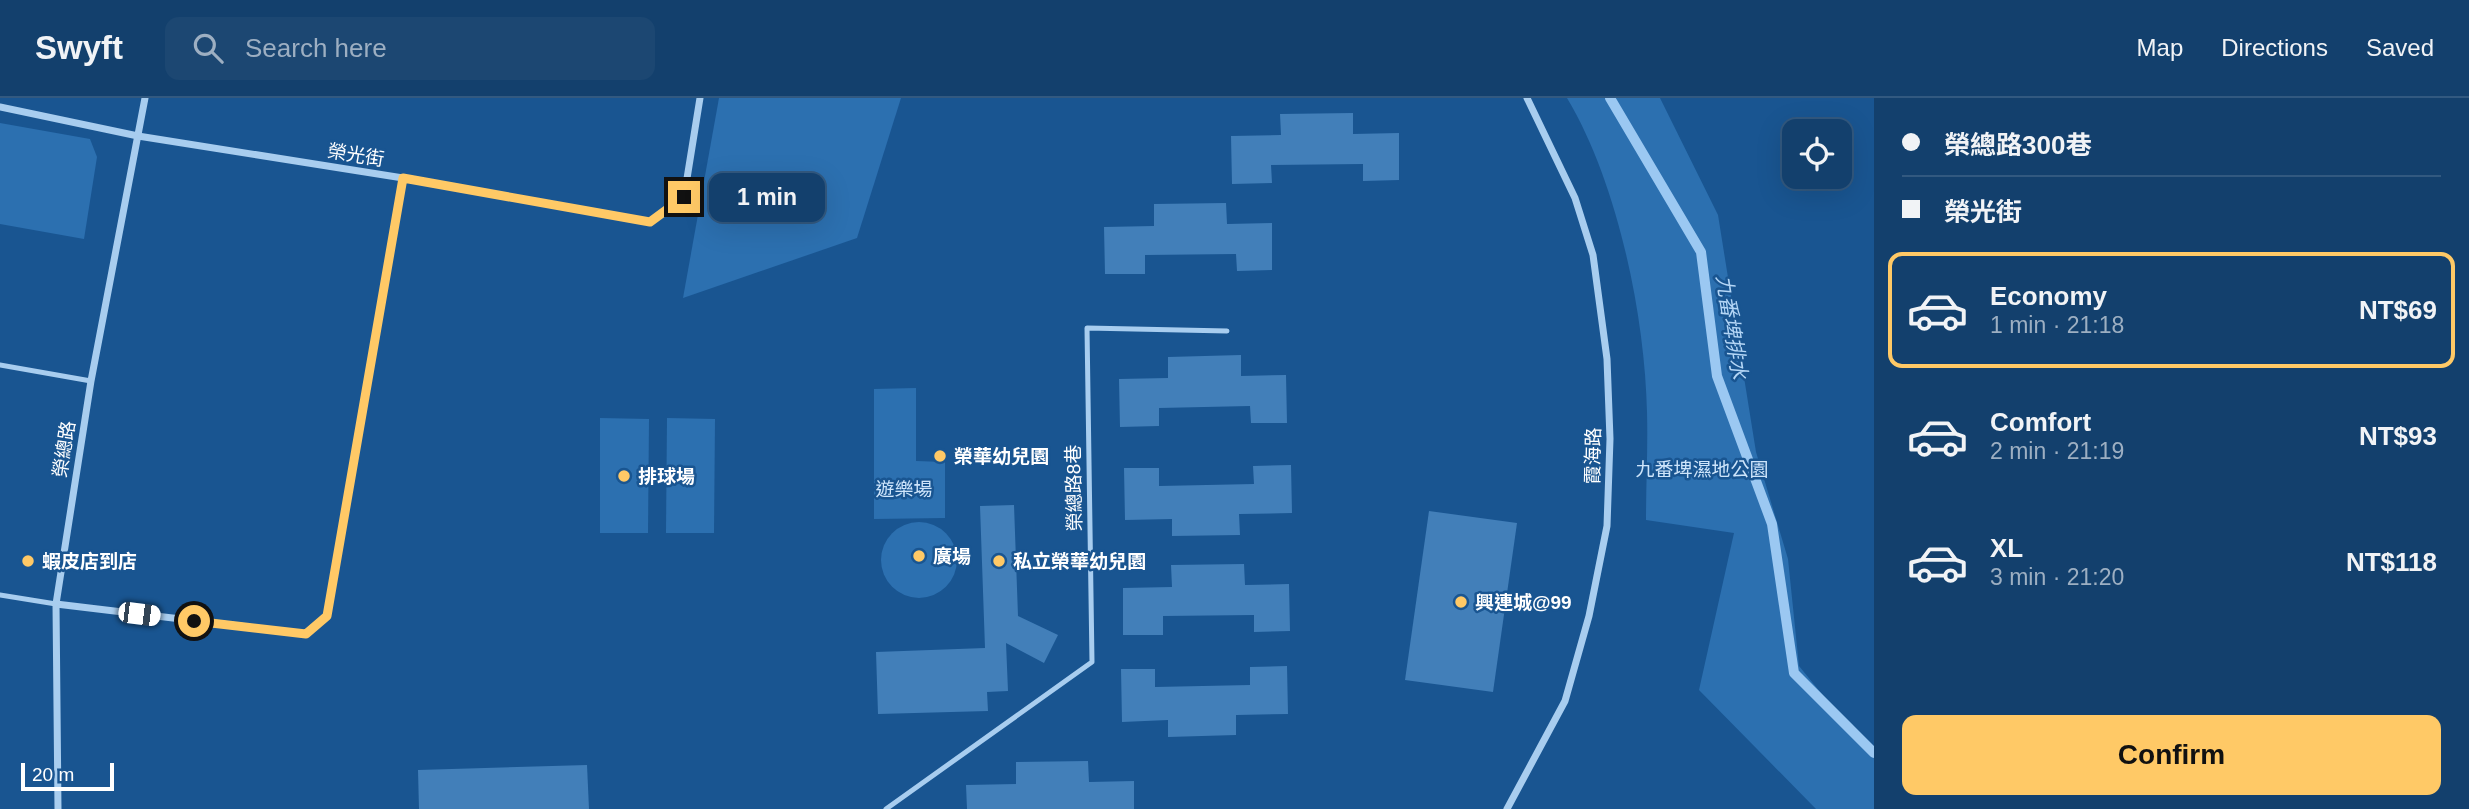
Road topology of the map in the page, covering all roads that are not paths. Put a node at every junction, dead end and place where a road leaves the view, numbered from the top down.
1 (145, 98) edge
2 (700, 98) edge
3 (1527, 98) edge
4 (0, 107) edge
5 (138, 136) junction
6 (403, 178) junction
7 (1227, 331) dead end
8 (0, 365) edge
9 (91, 381) junction
10 (0, 595) edge
11 (56, 604) junction
12 (58, 809) edge
13 (886, 809) edge
14 (1507, 809) edge

1 - 5 street, 榮總路
2 - 6 street, 榮光街
3 - 14 street, 霞海路
4 - 5 street, 榮光街
5 - 6 street, 榮光街
5 - 9 street, 榮總路
6 - 11 street
7 - 13 lane, 榮總路8巷
8 - 9 lane
9 - 11 street, 榮總路
10 - 11 lane
11 - 12 street, 榮總路

